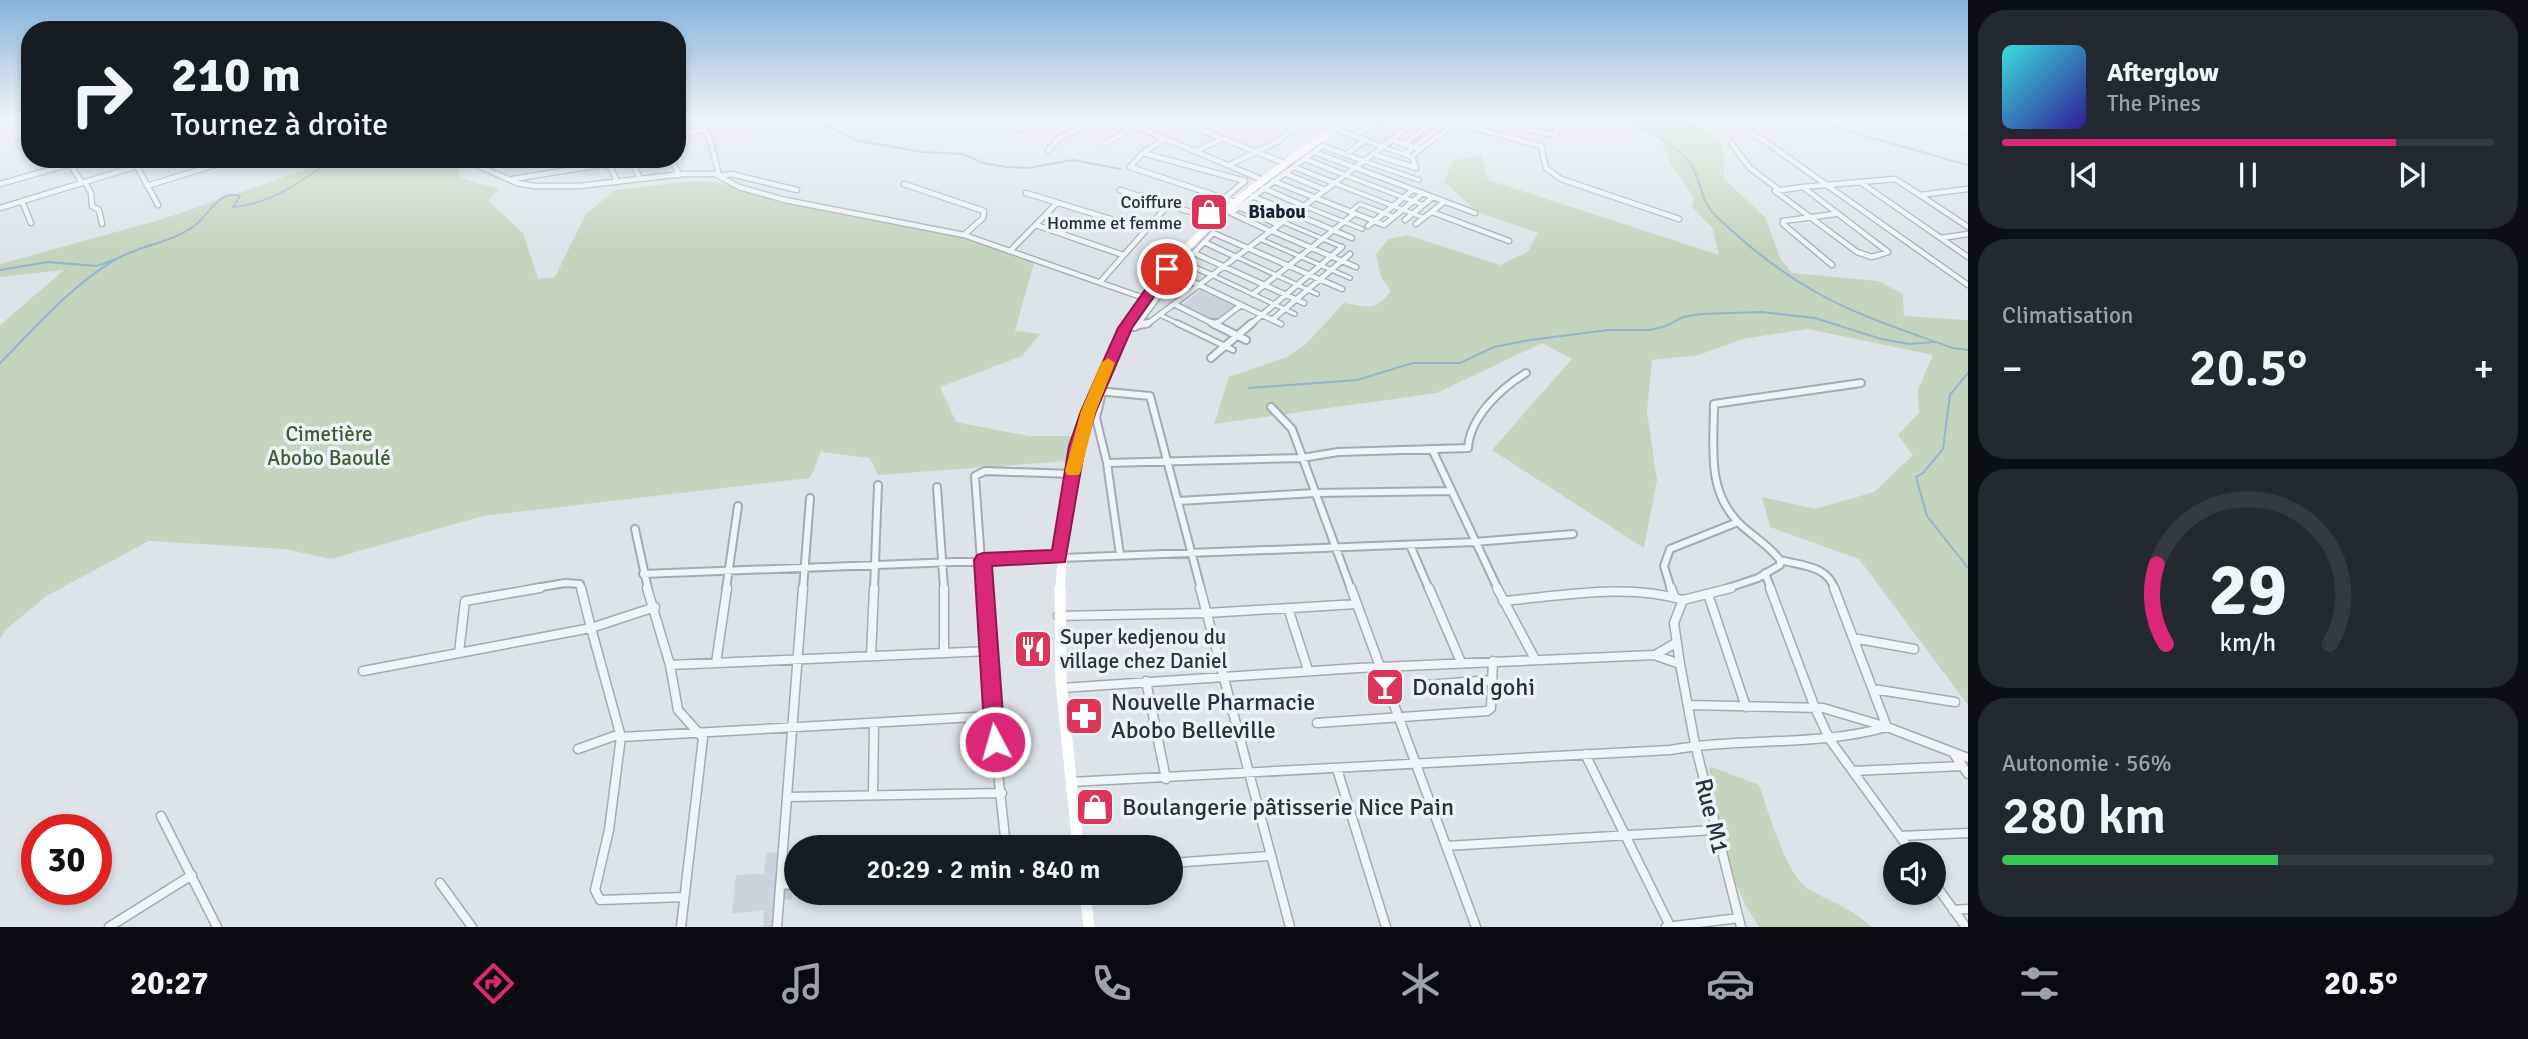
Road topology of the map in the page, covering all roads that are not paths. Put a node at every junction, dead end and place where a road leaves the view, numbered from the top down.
1 (715, 161) edge
2 (1135, 161) edge
3 (1173, 161) edge
4 (1219, 161) edge
5 (1238, 161) edge
6 (1278, 161) edge
7 (1295, 161) edge
8 (1300, 161) edge
9 (1311, 161) edge
10 (1337, 161) edge
11 (1364, 161) joint
12 (1395, 161) edge
13 (1414, 161) edge
14 (1545, 161) edge
15 (1745, 161) edge
16 (1793, 161) edge
17 (1229, 166) junction
18 (1288, 167) junction
19 (56, 168) edge
20 (72, 168) edge
21 (129, 168) edge
22 (137, 168) edge
23 (205, 168) edge
24 (484, 168) edge
25 (586, 168) edge
26 (610, 168) edge
27 (635, 168) edge
28 (676, 168) edge
29 (1354, 168) junction
30 (53, 169) joint
31 (679, 175) junction
32 (1345, 175) junction
33 (720, 176) junction
34 (640, 179) junction
35 (511, 180) junction
36 (1419, 180) dead end
37 (1273, 181) junction
38 (83, 182) junction
39 (617, 182) junction
40 (1860, 182) junction
41 (1335, 183) junction
42 (0, 184) edge
43 (904, 184) dead end
44 (1263, 184) junction
45 (1826, 185) junction
46 (147, 186) junction
47 (1803, 187) junction
48 (1968, 188) edge
49 (1779, 189) junction
50 (797, 190) dead end
51 (1120, 190) dead end
52 (1325, 190) junction
53 (1413, 190) junction
54 (1026, 193) dead end
55 (1423, 193) junction
56 (1920, 195) junction
57 (1252, 196) junction
58 (1226, 197) junction
59 (1433, 197) junction
60 (1315, 198) junction
61 (1404, 198) junction
62 (22, 201) junction
63 (1413, 201) junction
64 (1444, 202) junction
65 (1057, 203) junction
66 (1240, 203) junction
67 (1169, 204) junction
68 (158, 205) dead end
69 (1394, 205) junction
70 (1423, 205) junction
71 (1304, 206) junction
72 (0, 208) edge
73 (1404, 210) junction
74 (1432, 212) junction
75 (1352, 213) junction
76 (1475, 213) dead end
77 (1293, 214) junction
78 (1384, 214) junction
79 (1414, 214) junction
80 (1835, 214) junction
81 (1395, 217) junction
82 (1424, 218) junction
83 (1810, 218) junction
84 (1213, 219) junction
85 (1679, 219) dead end
86 (1405, 220) dead end
87 (1283, 222) junction
88 (1374, 222) junction
89 (31, 223) dead end
90 (1345, 223) junction
91 (102, 224) dead end
92 (1036, 225) junction
93 (1416, 225) dead end
94 (1968, 227) edge
95 (1365, 228) joint
96 (1146, 230) junction
97 (1333, 230) junction
98 (1271, 231) junction
99 (1968, 234) edge
100 (964, 235) junction
101 (1352, 238) dead end
102 (1941, 238) junction
103 (1260, 239) junction
104 (1323, 239) junction
105 (1509, 241) dead end
106 (1204, 242) junction
107 (1311, 247) junction
108 (1342, 247) joint
109 (1249, 248) junction
110 (1010, 251) junction
111 (1194, 253) junction
112 (1350, 254) dead end
113 (1123, 256) junction
114 (1331, 256) junction
115 (1237, 257) junction
116 (1301, 257) junction
117 (1968, 257) edge
118 (1342, 260) junction
119 (1184, 263) junction
120 (1832, 265) dead end
121 (1224, 266) junction
122 (1289, 266) junction
123 (1321, 266) junction
124 (1356, 267) dead end
125 (1331, 270) junction
126 (1176, 274) junction
127 (1212, 275) junction
128 (1278, 275) junction
129 (1310, 275) junction
130 (1350, 278) dead end
131 (1320, 280) junction
132 (1101, 281) junction
133 (1199, 285) junction
134 (1266, 285) junction
135 (1298, 285) junction
136 (1968, 285) edge
137 (1167, 286) junction
138 (1342, 289) dead end
139 (1308, 290) junction
140 (1317, 294) dead end
141 (1186, 295) junction
142 (1253, 295) junction
143 (1287, 295) junction
144 (1143, 299) junction
145 (1297, 300) junction
146 (1304, 303) dead end
147 (1174, 304) junction
148 (1275, 304) junction
149 (1241, 305) junction
150 (1286, 310) junction
151 (1263, 314) junction
152 (1295, 314) dead end
153 (1160, 315) junction
154 (1273, 319) junction
155 (1282, 324) dead end
156 (1215, 325) junction
157 (1125, 328) junction
158 (1135, 328) junction
159 (1238, 336) junction
160 (1246, 340) dead end
161 (1225, 346) junction
162 (1233, 351) dead end
163 (1211, 358) dead end
164 (1526, 373) dead end
165 (1861, 383) dead end
166 (1099, 391) junction
167 (1271, 407) dead end
168 (1432, 449) junction
169 (1303, 458) junction
170 (1168, 462) junction
171 (1107, 463) junction
172 (1072, 474) junction
173 (878, 485) dead end
174 (937, 488) dead end
175 (1451, 491) junction
176 (1315, 493) junction
177 (810, 498) dead end
178 (1178, 501) junction
179 (738, 506) dead end
180 (1738, 522) junction
181 (635, 528) dead end
182 (1573, 534) dead end
183 (1475, 542) junction
184 (1410, 545) junction
185 (1336, 548) junction
186 (1193, 552) junction
187 (1120, 555) junction
188 (1059, 557) junction
189 (983, 560) junction
190 (1780, 560) junction
191 (944, 561) junction
192 (875, 564) junction
193 (805, 567) junction
194 (729, 570) junction
195 (1765, 573) junction
196 (643, 574) junction
197 (1708, 594) junction
198 (1674, 596) junction
199 (1683, 600) junction
200 (1503, 601) junction
201 (1357, 604) junction
202 (655, 607) junction
203 (1288, 608) junction
204 (1207, 613) junction
205 (1058, 616) junction
206 (590, 628) junction
207 (1853, 638) junction
208 (1674, 644) junction
209 (1914, 649) dead end
210 (989, 651) junction
211 (459, 653) junction
212 (944, 653) junction
213 (1654, 655) junction
214 (872, 656) junction
215 (1535, 659) junction
216 (798, 660) junction
217 (1493, 661) junction
218 (1461, 662) junction
219 (716, 663) junction
220 (670, 664) junction
221 (1679, 664) junction
222 (1380, 666) junction
223 (1308, 670) junction
224 (363, 671) dead end
225 (1223, 675) junction
226 (1492, 680) junction
227 (1146, 681) junction
228 (1427, 685) dead end
229 (1060, 688) junction
230 (1873, 689) junction
231 (1955, 702) dead end
232 (1689, 705) junction
233 (1746, 707) junction
234 (1815, 708) junction
235 (992, 716) junction
236 (1399, 717) junction
237 (1317, 723) dead end
238 (874, 724) junction
239 (792, 727) junction
240 (1887, 727) junction
241 (697, 730) junction
242 (620, 735) junction
243 (1830, 740) junction
244 (1695, 744) junction
245 (578, 749) dead end
246 (1952, 752) junction
247 (1585, 754) junction
248 (1968, 758) edge
249 (1416, 763) junction
250 (1337, 769) junction
251 (1965, 770) edge
252 (1853, 771) junction
253 (1250, 776) junction
254 (1166, 779) junction
255 (1069, 782) junction
256 (1002, 793) junction
257 (873, 794) junction
258 (788, 797) junction
259 (161, 816) dead end
260 (1715, 830) junction
261 (1968, 833) edge
262 (1005, 835) edge
263 (1077, 835) edge
264 (1626, 836) junction
265 (1900, 836) junction
266 (1904, 842) edge
267 (1447, 846) junction
268 (1269, 856) junction
269 (1183, 862) edge
270 (192, 875) junction
271 (440, 883) dead end
272 (780, 885) junction
273 (784, 885) edge
274 (684, 897) junction
275 (1946, 900) edge
276 (1086, 905) edge
277 (1968, 909) edge
278 (1953, 910) junction
279 (1740, 923) edge
280 (1668, 926) edge
281 (109, 927) edge
282 (217, 927) edge
283 (472, 927) edge
284 (681, 927) edge
285 (777, 927) edge
286 (1089, 927) edge
287 (1290, 927) edge
288 (1386, 927) edge
289 (1476, 927) edge
290 (1966, 927) edge

1 - 33 street
2 - 58 street
3 - 58 street
4 - 17 street
5 - 17 street
6 - 18 street
7 - 18 main road
8 - 18 street
9 - 32 street
10 - 29 street
11 - 29 street
11 - 36 street
12 - 13 street
14 - 85 street
15 - 49 street
16 - 45 street
17 - 44 street
18 - 37 street
18 - 41 street
18 - 44 main road
18 - 52 street
19 - 30 street
20 - 38 street
21 - 38 street
22 - 46 street
23 - 46 street
24 - 35 street
25 - 35 street
26 - 39 street
27 - 34 street
28 - 31 street
29 - 32 street
29 - 53 street
30 - 42 street
31 - 33 street
31 - 34 street
32 - 41 street
32 - 61 street
33 - 50 street
33 - 100 street
34 - 39 street
35 - 39 street
37 - 44 street
37 - 60 street
38 - 62 street
38 - 91 street
40 - 45 street
40 - 56 street
40 - 102 street
41 - 52 street
41 - 69 street
43 - 100 street
44 - 57 street
44 - 66 main road
44 - 71 street
45 - 47 street
45 - 136 street
46 - 68 street
47 - 49 street
47 - 80 street
48 - 56 street
49 - 83 street
51 - 67 street
52 - 60 street
53 - 55 street
53 - 61 street
54 - 65 street
55 - 59 street
55 - 63 street
56 - 94 street
57 - 66 street
57 - 77 street
58 - 66 street
59 - 64 street
59 - 70 street
60 - 71 street
60 - 75 street
61 - 63 street
61 - 69 street
62 - 72 street
62 - 89 street
63 - 70 street
63 - 73 street
64 - 74 street
64 - 76 street
65 - 92 street
65 - 96 street
66 - 84 main road
66 - 87 street
66 - 98 street
67 - 84 street
67 - 96 street
69 - 73 street
69 - 78 street
70 - 79 street
71 - 77 street
71 - 90 street
73 - 79 street
73 - 81 street
74 - 82 street
74 - 105 street
75 - 78 street
75 - 88 street
75 - 90 street
77 - 87 street
77 - 97 street
78 - 81 street
78 - 88 street
79 - 82 street
79 - 86 street
80 - 83 street
80 - 83 street
81 - 88 street
82 - 93 street
83 - 120 street
84 - 144 main road
87 - 98 street
87 - 104 street
88 - 95 street
90 - 95 street
90 - 97 street
92 - 110 street
92 - 113 street
96 - 113 street
97 - 101 street
97 - 104 street
98 - 103 street
98 - 107 street
99 - 102 street
100 - 110 street
102 - 117 street
103 - 109 street
103 - 116 street
104 - 107 street
104 - 108 street
106 - 109 street
106 - 111 street
106 - 115 street
107 - 114 street
107 - 116 street
108 - 114 street
109 - 115 street
109 - 122 street
110 - 132 street
111 - 119 street
111 - 121 street
112 - 118 street
113 - 132 street
114 - 118 street
114 - 123 street
115 - 121 street
115 - 128 street
116 - 122 street
116 - 123 street
118 - 124 street
118 - 125 street
119 - 126 street
119 - 127 street
121 - 127 street
121 - 134 street
122 - 128 street
122 - 129 street
123 - 125 street
123 - 129 street
125 - 130 street
125 - 131 street
126 - 133 street
126 - 137 street
127 - 133 street
127 - 142 street
128 - 134 street
128 - 135 street
129 - 131 street
129 - 135 street
131 - 138 street
131 - 139 street
132 - 144 street
133 - 141 street
133 - 149 street
134 - 142 street
134 - 143 street
135 - 139 street
135 - 143 street
137 - 141 street
137 - 158 street
139 - 140 street
139 - 145 street
141 - 147 street
142 - 148 street
143 - 145 street
143 - 148 street
144 - 157 main road
145 - 146 street
145 - 150 street
147 - 153 street
147 - 156 street
148 - 150 street
148 - 151 street
149 - 151 street
149 - 156 street
150 - 152 street
150 - 154 street
151 - 154 street
151 - 159 street
153 - 158 street
153 - 161 street
154 - 155 street
156 - 159 street
157 - 158 street
157 - 166 main road
159 - 160 street
159 - 161 street
161 - 162 street
161 - 163 street
164 - 168 street
165 - 180 street
166 - 170 street
166 - 171 street
166 - 172 main road
167 - 169 street
168 - 169 street
168 - 175 street
169 - 170 street
169 - 176 street
170 - 171 street
170 - 178 street
171 - 187 street
172 - 188 main road
172 - 189 street
173 - 192 street
174 - 191 street
175 - 176 street
175 - 183 street
176 - 178 street
176 - 185 street
177 - 193 street
178 - 186 street
179 - 194 street
180 - 190 street
180 - 198 street
181 - 196 street
182 - 183 street
183 - 184 street
183 - 200 street
184 - 185 street
184 - 218 street
185 - 186 street
185 - 201 street
186 - 187 street
186 - 204 street
187 - 188 street
188 - 189 street
188 - 205 main road
189 - 191 street
189 - 210 street
190 - 195 street
190 - 207 street
191 - 192 street
191 - 212 street
192 - 193 street
192 - 214 street
193 - 194 street
193 - 216 street
194 - 196 street
194 - 219 street
195 - 197 street
195 - 234 street
196 - 202 street
197 - 199 street
197 - 233 street
198 - 199 street
198 - 200 street
199 - 208 street, Rue M1
200 - 215 street
201 - 203 street
201 - 222 street
202 - 206 street
202 - 220 street
203 - 204 street
203 - 223 street
204 - 205 street
204 - 225 street
205 - 229 main road
206 - 211 street
206 - 211 street
206 - 242 street
207 - 209 street
207 - 230 street
208 - 213 street
208 - 221 street, Rue M1
210 - 212 street
210 - 235 street
211 - 224 street
212 - 214 street
213 - 215 street
213 - 221 street
214 - 216 street
215 - 217 street
216 - 219 street
216 - 239 street
217 - 218 street
217 - 226 street
218 - 222 street
219 - 220 street
220 - 241 street
221 - 232 street, Rue M1
222 - 223 street
222 - 236 street
223 - 225 street
225 - 227 street
225 - 253 street
226 - 228 street
226 - 236 street
227 - 229 street
227 - 254 street
229 - 255 main road
230 - 231 street
230 - 240 street
232 - 233 street
232 - 244 street, Rue M1
233 - 234 street
234 - 240 street
234 - 243 street
235 - 238 street
235 - 256 street
236 - 237 street
236 - 249 street
238 - 239 street
238 - 257 street
239 - 241 street
239 - 258 street
240 - 243 street
240 - 246 street
241 - 242 street
241 - 274 street
242 - 245 street
242 - 274 street
243 - 244 street
243 - 252 street
244 - 247 street
244 - 260 street, Rue M1
246 - 248 street
246 - 251 street
247 - 249 street
247 - 264 street
249 - 250 street
249 - 267 street
250 - 253 street
250 - 288 street
251 - 252 street
252 - 265 street
253 - 254 street
253 - 268 street
254 - 255 street
255 - 263 main road
256 - 257 street
256 - 262 street
257 - 258 street
258 - 272 street
259 - 270 street
260 - 264 street
260 - 279 street, Rue M1
261 - 265 street
264 - 267 street
264 - 280 street
265 - 266 street
267 - 289 street
268 - 269 street
268 - 287 street
270 - 281 street
270 - 282 street
271 - 283 street
272 - 273 street
272 - 285 street
274 - 284 street
275 - 278 street
276 - 286 main road
277 - 278 street
278 - 290 street
279 - 280 street

